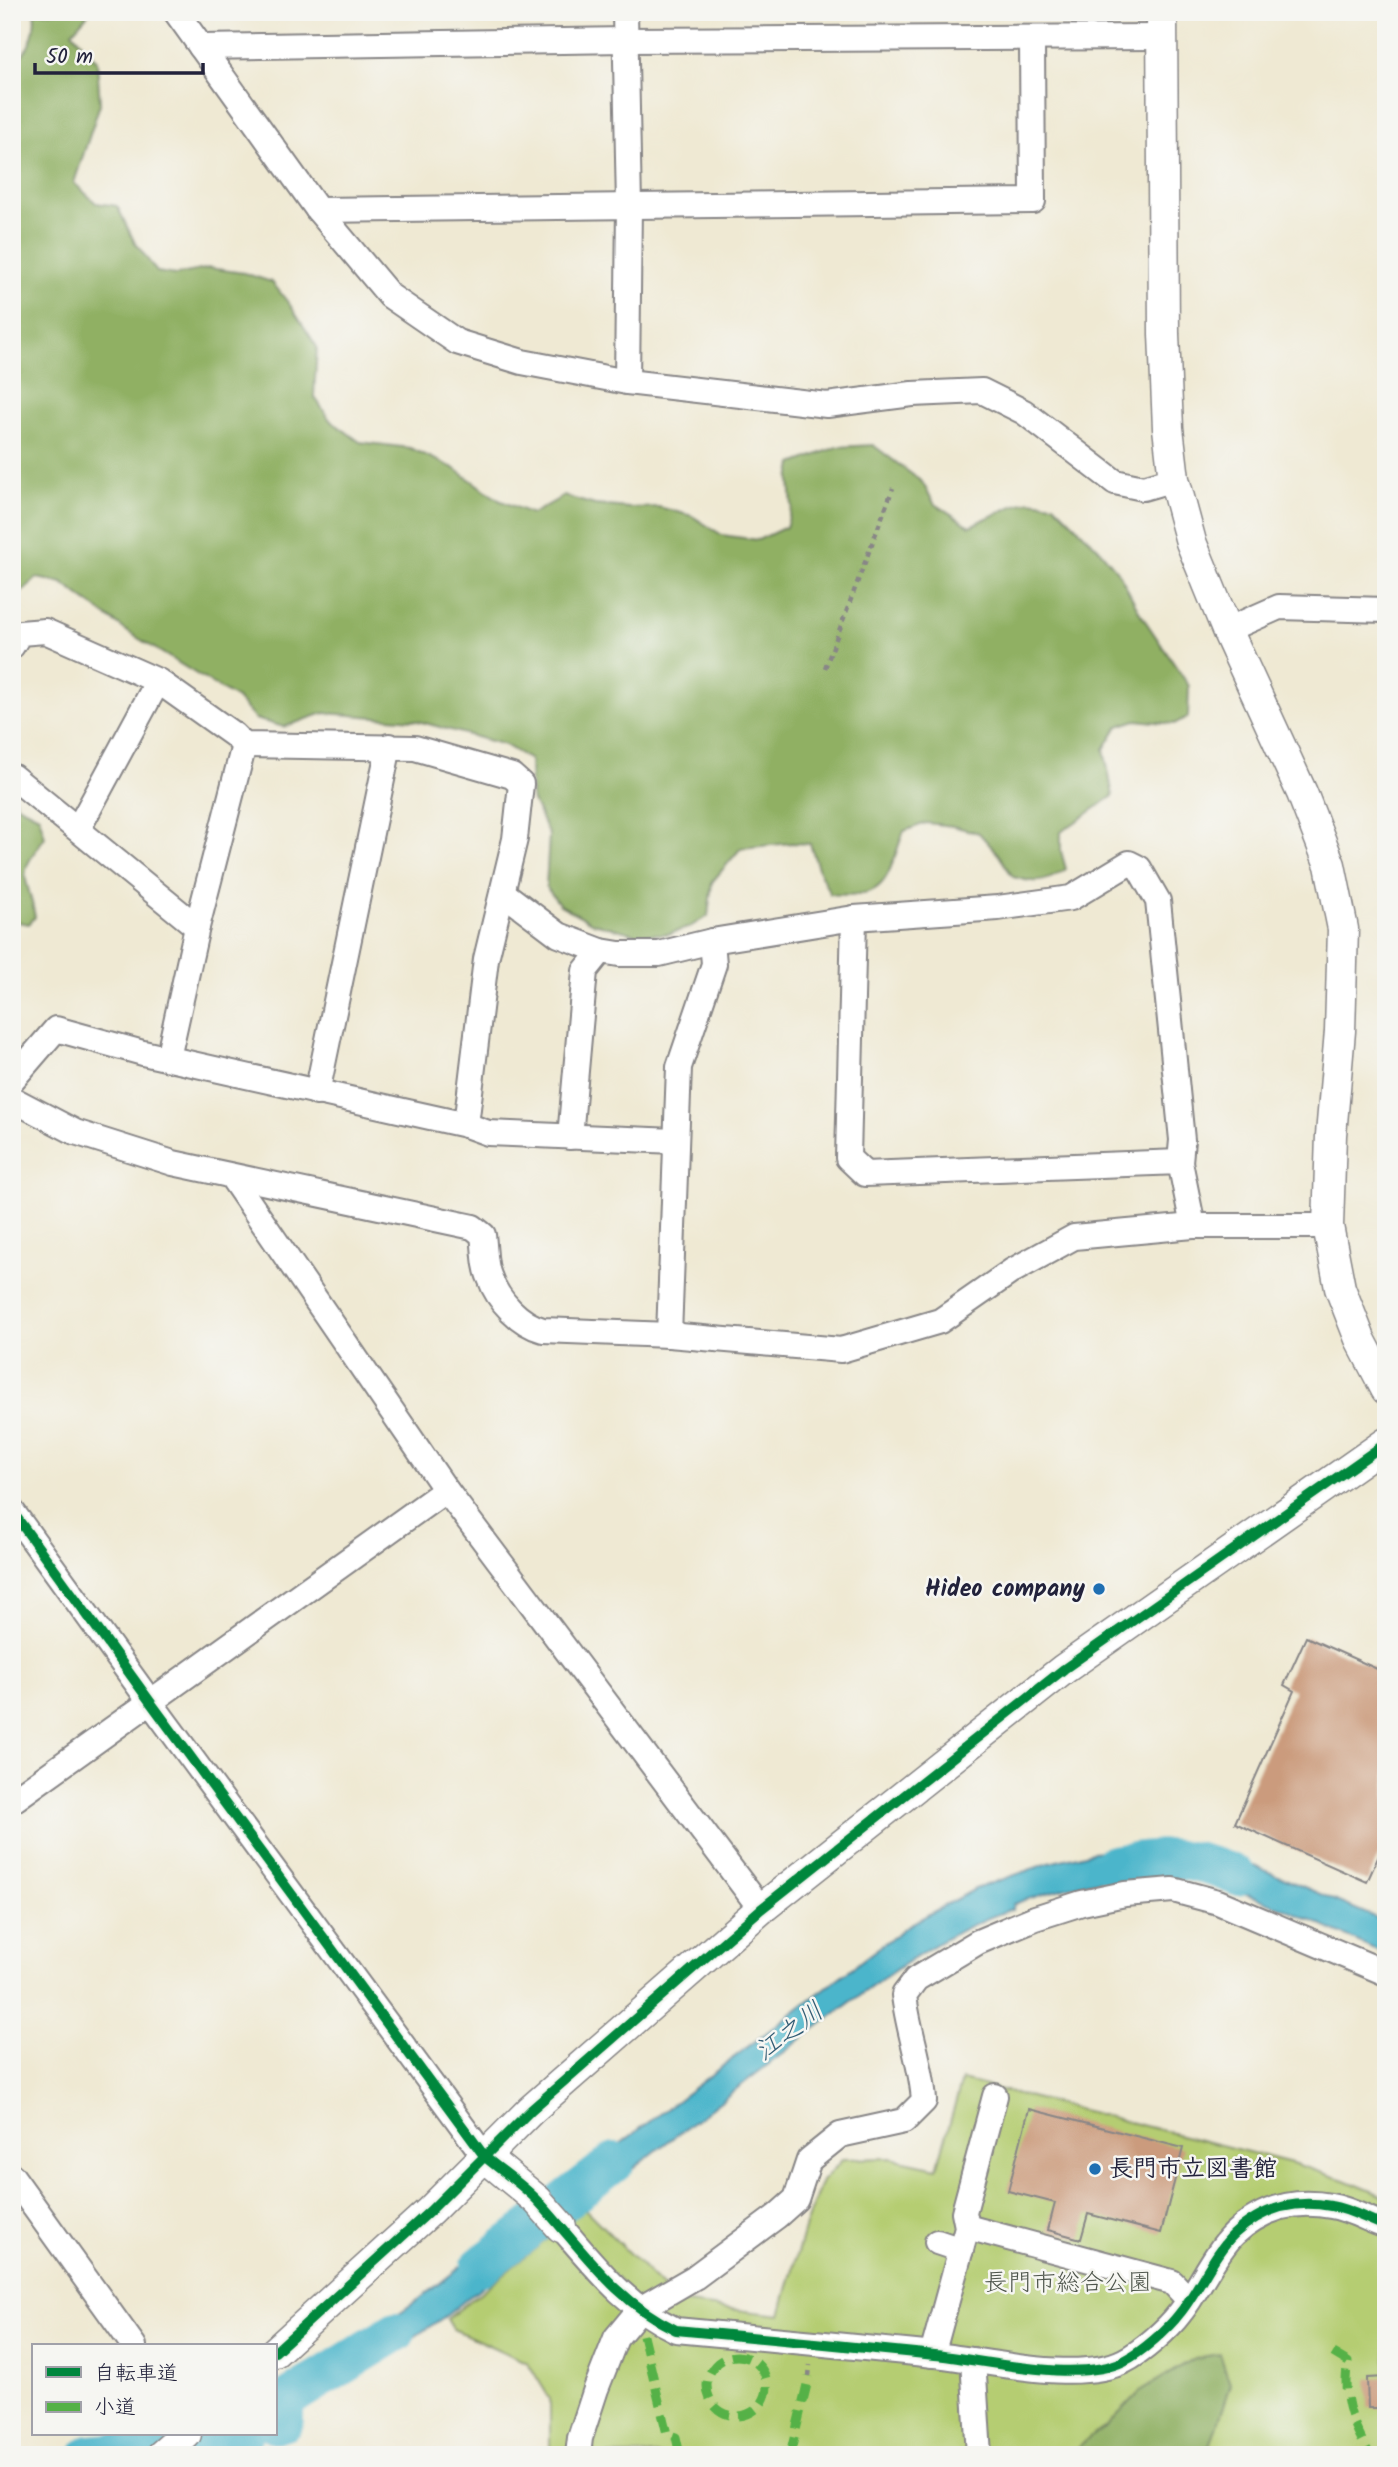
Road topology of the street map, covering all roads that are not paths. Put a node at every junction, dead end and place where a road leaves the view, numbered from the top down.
1 (176, 12) edge
2 (625, 12) edge
3 (1162, 25) edge
4 (1032, 39) junction
5 (625, 40) junction
6 (201, 47) junction
7 (629, 206) junction
8 (318, 210) junction
9 (628, 382) junction
10 (1174, 479) junction
11 (1386, 610) edge
12 (1227, 630) junction
13 (12, 646) edge
14 (158, 681) junction
15 (243, 745) junction
16 (389, 746) junction
17 (12, 776) edge
18 (78, 829) junction
19 (502, 892) junction
20 (854, 918) junction
21 (197, 927) junction
22 (712, 941) junction
23 (601, 951) junction
24 (168, 1058) junction
25 (12, 1080) edge
26 (317, 1093) junction
27 (12, 1099) edge
28 (466, 1125) junction
29 (570, 1136) junction
30 (675, 1141) junction
31 (1180, 1162) junction
32 (231, 1176) junction
33 (1193, 1226) junction
34 (1328, 1226) junction
35 (669, 1335) junction
36 (1386, 1389) edge
37 (1382, 1452) edge
38 (446, 1490) junction
39 (12, 1511) edge
40 (151, 1703) junction
41 (12, 1801) edge
42 (761, 1909) junction
43 (1386, 1973) edge
44 (995, 2096) dead end
45 (485, 2157) junction
46 (12, 2176) edge
47 (1386, 2226) edge
48 (561, 2227) joint
49 (964, 2238) junction
50 (937, 2242) dead end
51 (1189, 2300) junction
52 (640, 2309) junction
53 (133, 2344) edge
54 (276, 2351) edge
55 (932, 2355) junction
56 (974, 2360) junction
57 (184, 2436) edge
58 (162, 2455) edge
59 (578, 2455) edge
60 (979, 2455) edge

1 - 6 street
2 - 5 street
3 - 4 street
3 - 10 street
4 - 5 street
4 - 7 street
5 - 6 street
5 - 7 street
6 - 8 street
7 - 8 street
7 - 9 street
8 - 9 street
9 - 10 street
10 - 12 street
11 - 12 street
12 - 34 street
13 - 14 street
14 - 15 street
14 - 18 street
15 - 16 street
15 - 21 street
16 - 19 street
16 - 26 street
17 - 18 street
18 - 21 street
19 - 23 street
19 - 28 street
20 - 22 street
20 - 31 street
20 - 31 street
21 - 24 street
22 - 23 street
22 - 30 street
23 - 29 street
24 - 25 street
24 - 26 street
26 - 28 street
27 - 32 street
28 - 29 street
29 - 30 street
30 - 35 street
31 - 33 street
32 - 35 street
32 - 38 street
33 - 34 street
33 - 35 street
34 - 36 street
37 - 42 street
38 - 40 street
38 - 42 street
39 - 40 street
40 - 41 street
40 - 45 street
42 - 45 street
43 - 52 street
44 - 49 street
45 - 48 street
45 - 54 street
46 - 53 street
47 - 51 street
48 - 52 street
49 - 50 street
49 - 51 street
49 - 55 street
51 - 56 street
52 - 55 street
52 - 59 street
55 - 56 street
56 - 60 street
57 - 58 street

